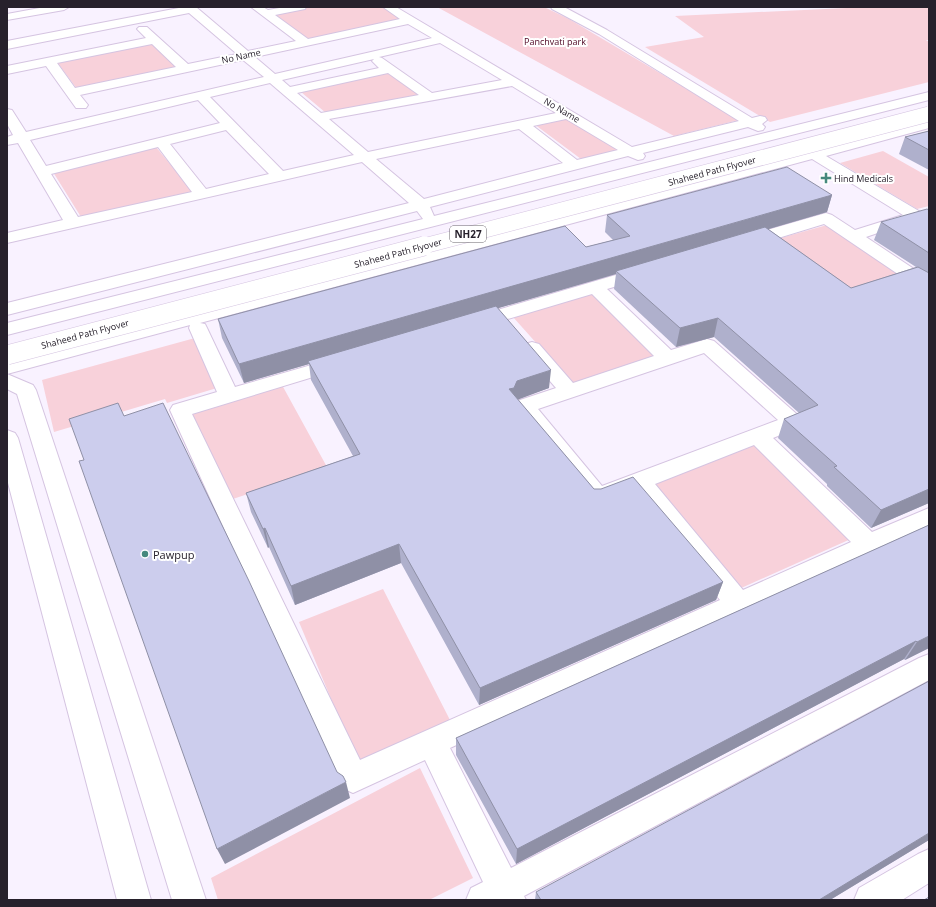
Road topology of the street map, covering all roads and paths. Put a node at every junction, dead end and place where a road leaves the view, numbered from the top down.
1 (51, 7) edge
2 (64, 7) edge
3 (256, 7) edge
4 (300, 7) edge
5 (388, 7) edge
6 (556, 7) edge
7 (566, 7) edge
8 (190, 8) edge
9 (266, 14) junction
10 (7, 16) edge
11 (134, 20) junction
12 (410, 20) junction
13 (442, 39) junction
14 (154, 40) junction
15 (304, 42) junction
16 (7, 45) edge
17 (246, 55) junction
18 (370, 56) junction
19 (49, 61) junction
20 (185, 68) junction
21 (390, 69) junction
22 (7, 70) edge
23 (272, 78) junction
24 (514, 82) junction
25 (288, 91) junction
26 (72, 93) junction
27 (200, 95) junction
28 (929, 96) edge
29 (430, 97) junction
30 (929, 104) edge
31 (7, 113) edge
32 (569, 114) junction
33 (929, 114) edge
34 (319, 117) junction
35 (92, 120) junction
36 (522, 124) junction
37 (929, 124) edge
38 (230, 125) junction
39 (764, 127) junction
40 (22, 137) junction
41 (7, 141) edge
42 (161, 142) junction
43 (631, 151) junction
44 (818, 157) junction
45 (366, 158) junction
46 (645, 161) junction
47 (574, 165) junction
48 (43, 171) junction
49 (280, 177) junction
50 (202, 194) junction
51 (424, 210) junction
52 (925, 218) edge
53 (74, 223) junction
54 (853, 236) junction
55 (7, 238) edge
56 (729, 247) edge
57 (655, 269) edge
58 (595, 287) junction
59 (929, 287) edge
60 (7, 309) edge
61 (504, 314) junction
62 (7, 321) edge
63 (459, 327) edge
64 (198, 328) junction
65 (7, 329) edge
66 (7, 341) edge
67 (7, 355) edge
68 (354, 358) edge
69 (668, 358) junction
70 (7, 368) edge
71 (7, 380) edge
72 (569, 391) junction
73 (229, 395) junction
74 (758, 436) junction
75 (7, 438) edge
76 (639, 481) junction
77 (929, 517) edge
78 (869, 544) junction
79 (739, 604) junction
80 (929, 666) edge
81 (432, 743) junction
82 (929, 865) edge
83 (499, 896) edge
84 (134, 900) edge
85 (189, 900) edge
86 (871, 900) edge

1 - 10 main road
2 - 10 main road
3 - 9 main road
4 - 9 main road
5 - 12 main road, No Name
6 - 39 main road
7 - 39 main road
8 - 11 main road
8 - 17 main road
9 - 15 main road
11 - 14 main road
11 - 16 main road
12 - 13 main road, No Name
12 - 15 main road, No Name
13 - 18 main road
13 - 24 main road, No Name
14 - 19 main road
14 - 20 main road
15 - 17 main road, No Name
17 - 20 main road, No Name
17 - 23 main road
18 - 21 main road
18 - 23 main road
19 - 22 main road
19 - 26 main road
20 - 26 main road, No Name
21 - 25 main road
21 - 29 main road
23 - 25 main road
23 - 27 main road
24 - 29 main road
24 - 32 main road, No Name
25 - 34 main road
26 - 35 main road
27 - 35 main road
27 - 38 main road
28 - 39 main road
29 - 34 main road
30 - 66 main road, Shaheed Path Flyover / NH27
31 - 40 main road
32 - 36 main road
32 - 43 main road, No Name
33 - 67 main road, Shaheed Path Flyover / NH27, bridge
34 - 45 main road
35 - 40 main road
36 - 45 main road
36 - 47 main road
37 - 44 main road
38 - 42 main road
38 - 49 main road
39 - 43 main road
39 - 44 main road
39 - 46 main road
39 - 65 main road
40 - 41 main road
40 - 48 main road
42 - 48 main road
42 - 50 main road
43 - 46 main road, No Name
43 - 47 main road
44 - 52 main road
44 - 64 main road
44 - 70 main road
45 - 49 main road
45 - 51 main road
46 - 51 main road
47 - 51 main road
48 - 53 main road
49 - 50 main road
50 - 53 main road
51 - 60 main road
51 - 62 main road
52 - 54 main road
53 - 55 main road
54 - 56 main road
54 - 59 main road
57 - 58 main road
58 - 61 main road
58 - 69 main road
61 - 63 main road
61 - 72 main road
64 - 71 main road
64 - 73 main road
68 - 73 main road
69 - 72 main road
69 - 74 main road
71 - 85 main road
72 - 76 main road
73 - 81 main road
74 - 76 main road
74 - 78 main road
75 - 84 main road
76 - 79 main road
77 - 78 main road
78 - 79 main road
79 - 81 main road
80 - 83 main road
81 - 83 main road
82 - 86 main road

